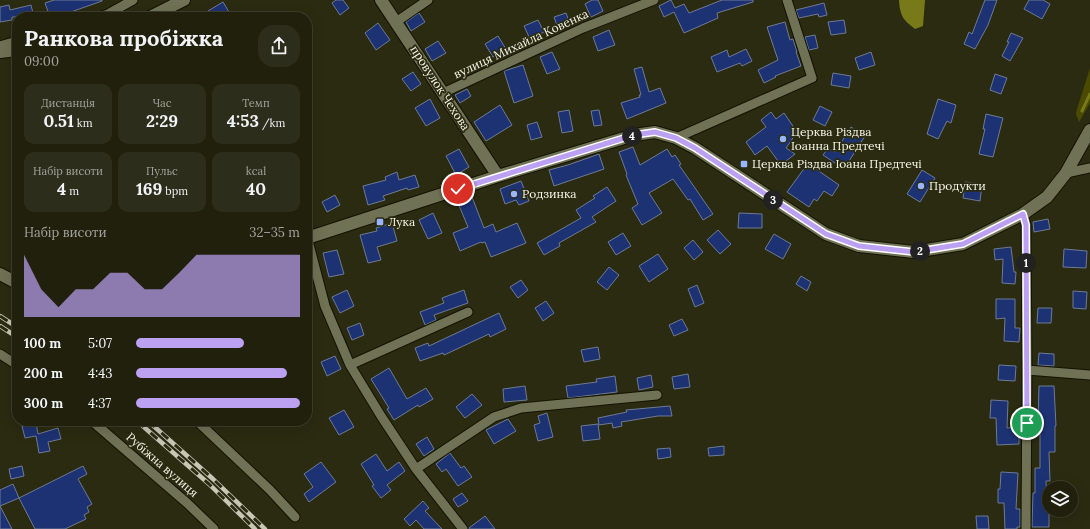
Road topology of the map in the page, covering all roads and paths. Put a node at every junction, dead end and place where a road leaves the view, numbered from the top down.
1 (133, 0) edge
2 (184, 0) edge
3 (381, 0) edge
4 (428, 0) edge
5 (654, 0) edge
6 (787, 0) edge
7 (112, 12) edge
8 (160, 12) edge
9 (396, 22) junction
10 (12, 42) edge
11 (0, 46) edge
12 (12, 51) edge
13 (0, 52) edge
14 (443, 93) junction
15 (1090, 130) edge
16 (676, 138) junction
17 (1090, 168) edge
18 (1066, 173) junction
19 (498, 176) junction
20 (1023, 214) junction
21 (312, 236) edge
22 (312, 257) edge
23 (0, 274) edge
24 (12, 280) edge
25 (468, 312) dead end
26 (0, 354) edge
27 (12, 362) edge
28 (350, 365) junction
29 (1028, 370) junction
30 (1090, 375) edge
31 (657, 395) dead end
32 (98, 426) edge
33 (202, 426) edge
34 (416, 469) junction
35 (295, 517) dead end
36 (214, 529) edge
37 (463, 529) edge
38 (1026, 529) edge

1 - 7 street
2 - 8 main road
3 - 9 main road, провулок Чехова
4 - 9 street
5 - 14 street, вулиця Михайла Ковенка
6 - 16 street
9 - 14 main road, провулок Чехова
10 - 11 street
12 - 13 main road
14 - 19 main road, провулок Чехова
15 - 18 main road
16 - 19 main road
16 - 20 main road
17 - 18 street
18 - 20 main road
19 - 21 main road
20 - 29 street
22 - 28 street
23 - 24 main road
25 - 28 street
26 - 27 street
28 - 34 street
29 - 30 street
29 - 38 street
31 - 34 street
32 - 36 street, Рубіжна вулиця
33 - 35 street
34 - 37 street

